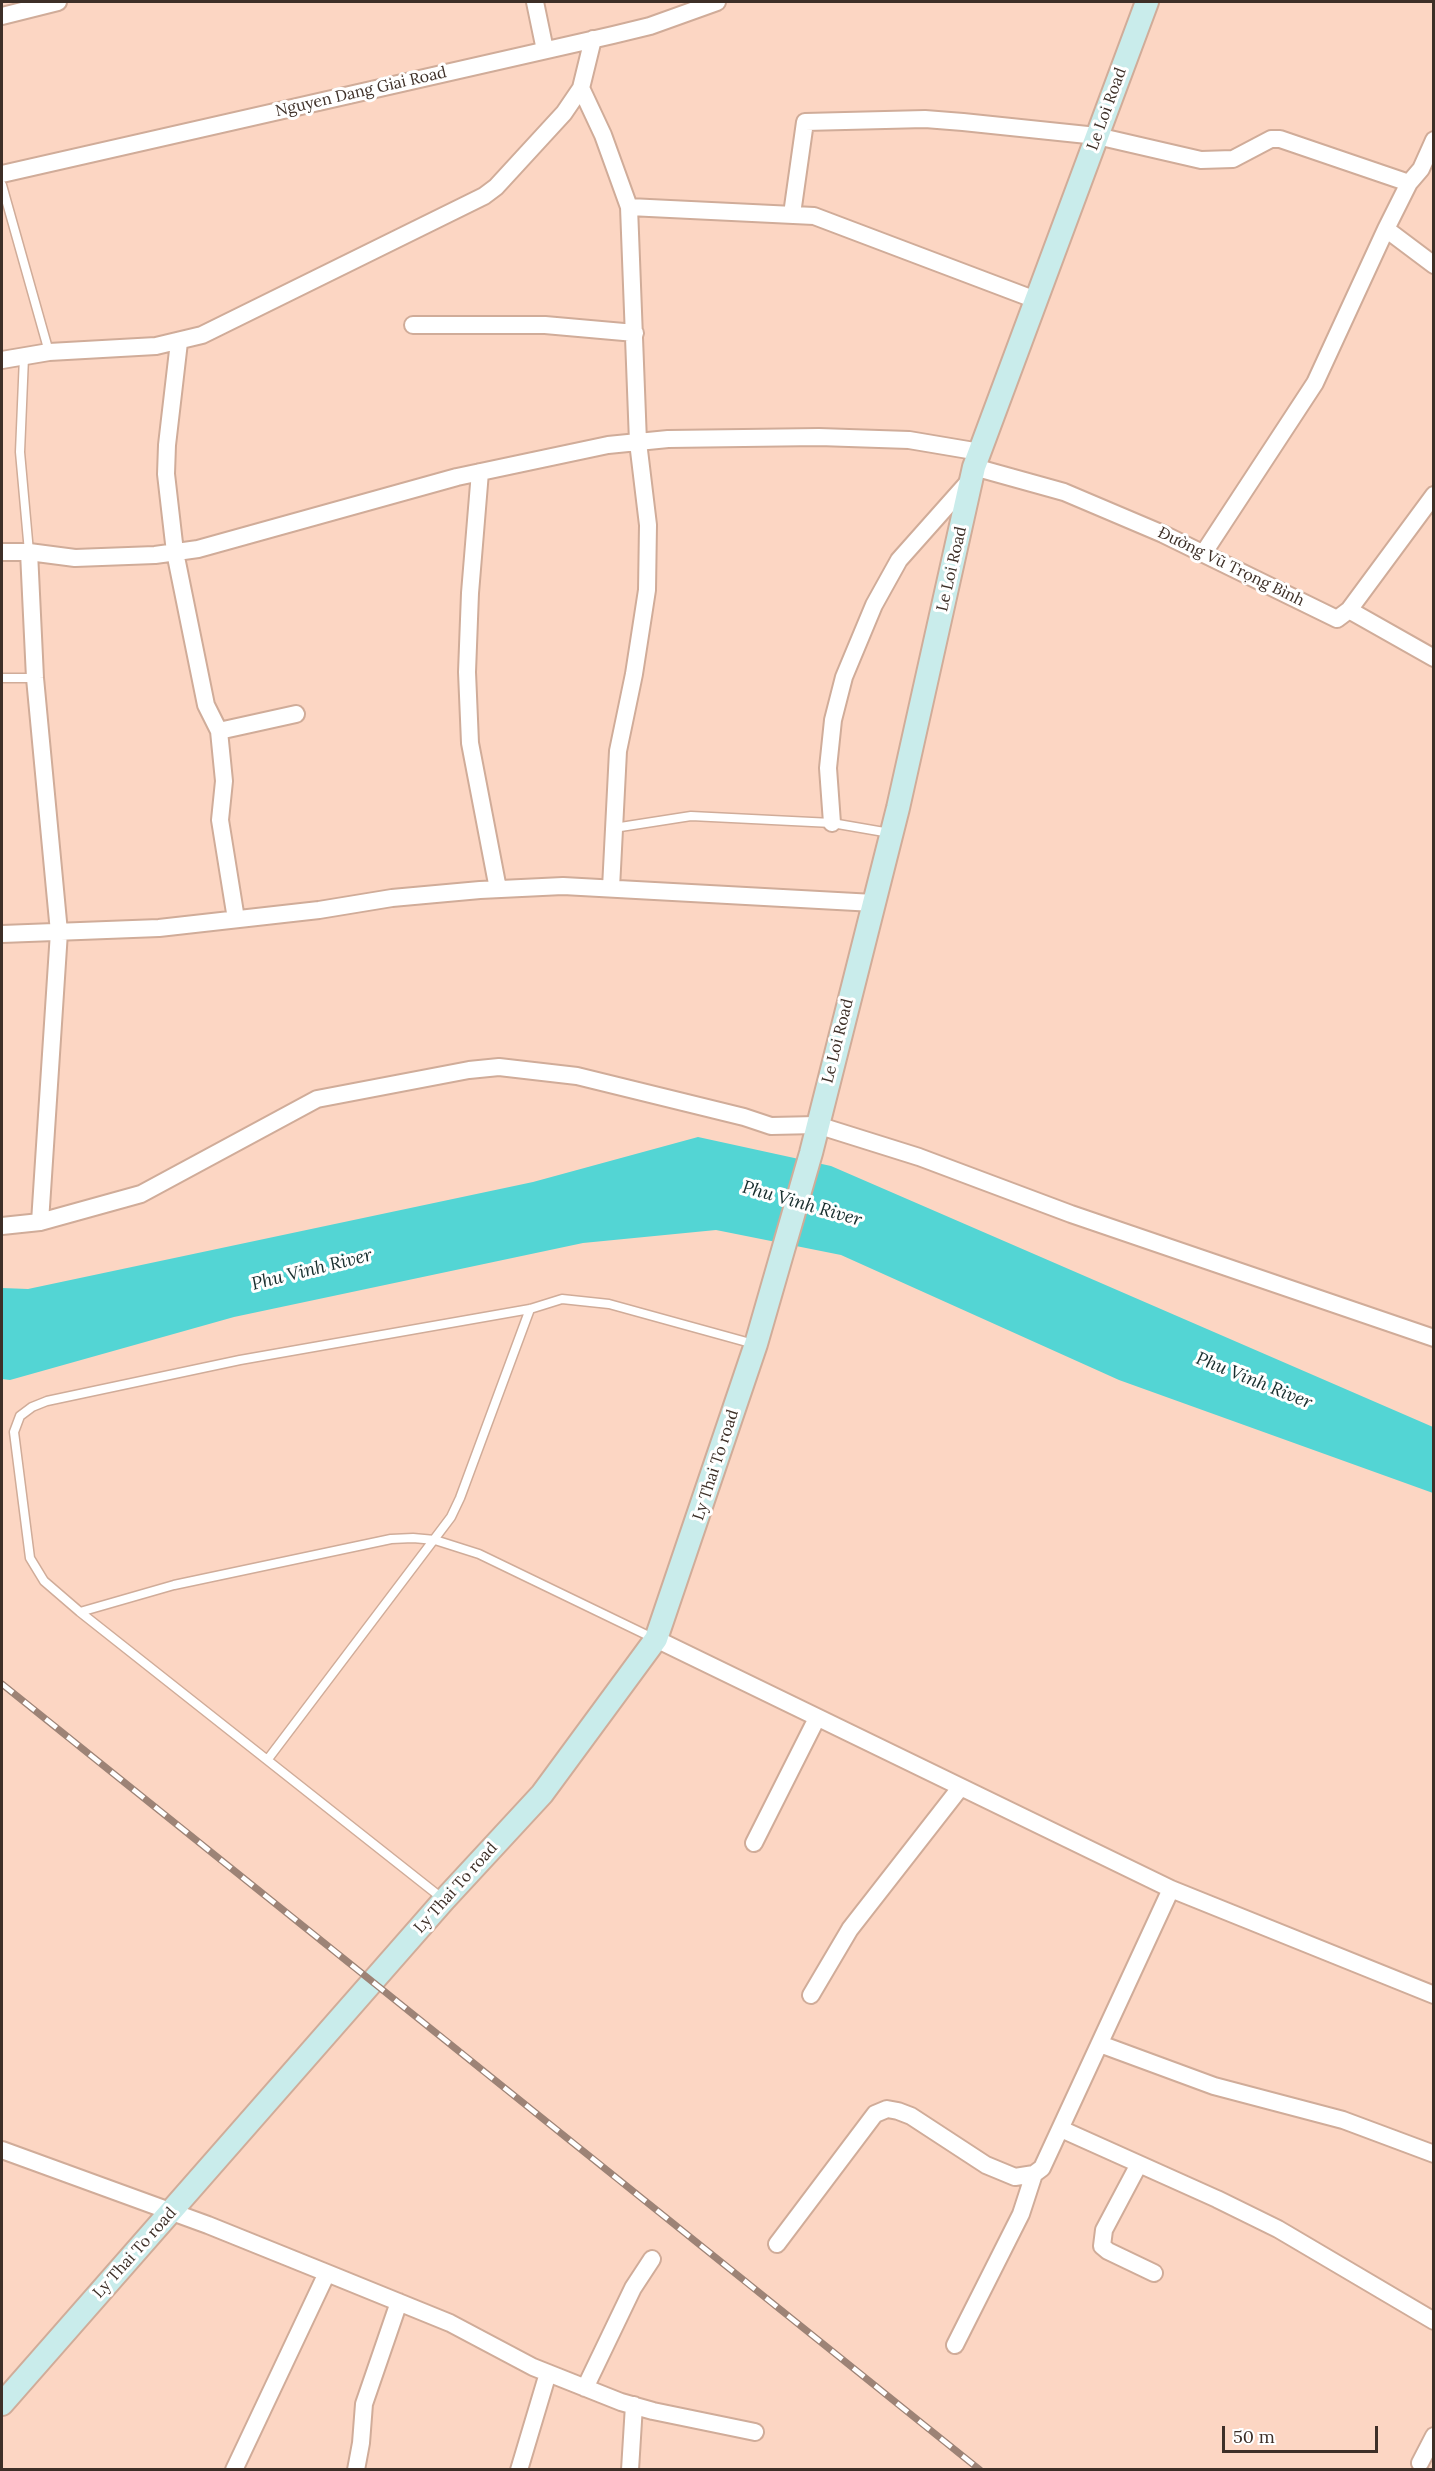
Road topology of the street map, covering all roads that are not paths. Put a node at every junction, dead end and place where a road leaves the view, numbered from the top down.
1 (58, 2) edge
2 (535, 2) edge
3 (717, 2) edge
4 (1147, 2) edge
5 (2, 16) edge
6 (593, 39) junction
7 (545, 50) junction
8 (581, 88) junction
9 (1097, 136) junction
10 (1434, 140) edge
11 (2, 174) edge
12 (1409, 183) junction
13 (2, 185) edge
14 (629, 207) junction
15 (792, 214) junction
16 (1386, 229) junction
17 (1434, 265) edge
18 (1036, 300) junction
19 (413, 325) dead end
20 (635, 333) junction
21 (179, 342) junction
22 (49, 352) junction
23 (24, 357) junction
24 (2, 360) edge
25 (638, 442) junction
26 (975, 466) junction
27 (480, 472) junction
28 (1434, 495) edge
29 (2, 552) edge
30 (29, 552) junction
31 (175, 552) junction
32 (1203, 554) junction
33 (1349, 610) junction
34 (1434, 658) edge
35 (2, 678) edge
36 (35, 678) junction
37 (296, 714) dead end
38 (219, 731) junction
39 (832, 823) junction
40 (614, 828) junction
41 (892, 833) junction
42 (611, 888) junction
43 (498, 889) junction
44 (874, 903) junction
45 (236, 919) junction
46 (58, 932) junction
47 (2, 934) edge
48 (817, 1125) junction
49 (40, 1222) junction
50 (2, 1226) edge
51 (772, 1290) joint
52 (530, 1309) junction
53 (1434, 1338) edge
54 (756, 1344) junction
55 (435, 1540) junction
56 (80, 1612) junction
57 (656, 1639) junction
58 (817, 1718) junction
59 (268, 1759) junction
60 (960, 1788) junction
61 (754, 1843) dead end
62 (1171, 1889) junction
63 (444, 1900) junction
64 (811, 1995) dead end
65 (1434, 1995) edge
66 (1100, 2044) junction
67 (1061, 2129) junction
68 (2, 2150) edge
69 (1434, 2154) edge
70 (1139, 2164) junction
71 (1034, 2174) junction
72 (171, 2212) junction
73 (777, 2244) dead end
74 (652, 2259) dead end
75 (327, 2273) junction
76 (1154, 2273) dead end
77 (399, 2302) junction
78 (1434, 2321) edge
79 (955, 2345) dead end
80 (548, 2373) junction
81 (585, 2388) junction
82 (6, 2392) edge
83 (634, 2405) junction
84 (756, 2432) dead end
85 (1434, 2436) edge
86 (1420, 2463) dead end
87 (234, 2469) edge
88 (356, 2469) edge
89 (519, 2469) edge
90 (630, 2469) edge

1 - 5 street
2 - 7 street
3 - 6 street, Nguyen Dang Giai Road
4 - 9 main road, Le Loi Road
6 - 7 street, Nguyen Dang Giai Road
6 - 8 street
7 - 11 street, Nguyen Dang Giai Road
8 - 14 street
8 - 21 street
9 - 12 street
9 - 15 street
9 - 18 main road, Le Loi Road
10 - 12 street
12 - 16 street
13 - 22 lane
14 - 15 street
14 - 20 street
15 - 18 street
16 - 17 street
16 - 32 street
18 - 26 main road, Le Loi Road
19 - 20 street
20 - 25 street
21 - 22 street
21 - 31 street
22 - 23 street
23 - 24 street
23 - 30 lane
25 - 26 street, Đường Vũ Trọng Bình
25 - 27 street, Đường Vũ Trọng Bình
25 - 40 street
26 - 32 street, Đường Vũ Trọng Bình
26 - 39 street
26 - 41 main road, Le Loi Road
27 - 31 street, Đường Vũ Trọng Bình
27 - 43 street
28 - 33 street
29 - 30 street, Đường Vũ Trọng Bình
30 - 31 street, Đường Vũ Trọng Bình
30 - 36 street
31 - 38 street
32 - 33 street, Đường Vũ Trọng Bình
33 - 34 street
35 - 36 lane
36 - 46 street
37 - 38 street
38 - 45 street
39 - 40 lane
39 - 41 lane
40 - 42 street
41 - 44 main road, Le Loi Road
42 - 43 street
42 - 44 street
43 - 45 street
44 - 48 main road, Le Loi Road
45 - 46 street
46 - 47 street
46 - 49 street
48 - 49 street
48 - 51 main road, Le Loi Road
48 - 53 street
49 - 50 street
51 - 54 main road, Ly Thai To road
52 - 54 lane
52 - 55 lane
52 - 56 lane
54 - 57 main road, Ly Thai To road
55 - 56 lane
55 - 57 lane
55 - 59 lane
56 - 59 lane
57 - 58 street
57 - 63 main road, Ly Thai To road
58 - 60 street
58 - 61 street
59 - 63 lane
60 - 62 street
60 - 64 street
62 - 65 street
62 - 66 street
63 - 72 main road, Ly Thai To road
66 - 67 street
66 - 69 street
67 - 70 street
67 - 71 street
68 - 72 street
70 - 76 street
70 - 78 street
71 - 73 street
71 - 79 street
72 - 75 street
72 - 82 main road, Ly Thai To road
74 - 81 street
75 - 77 street
75 - 87 street
77 - 80 street
77 - 88 street
80 - 81 street
80 - 89 street
81 - 83 street
83 - 84 street
83 - 90 street
85 - 86 street

